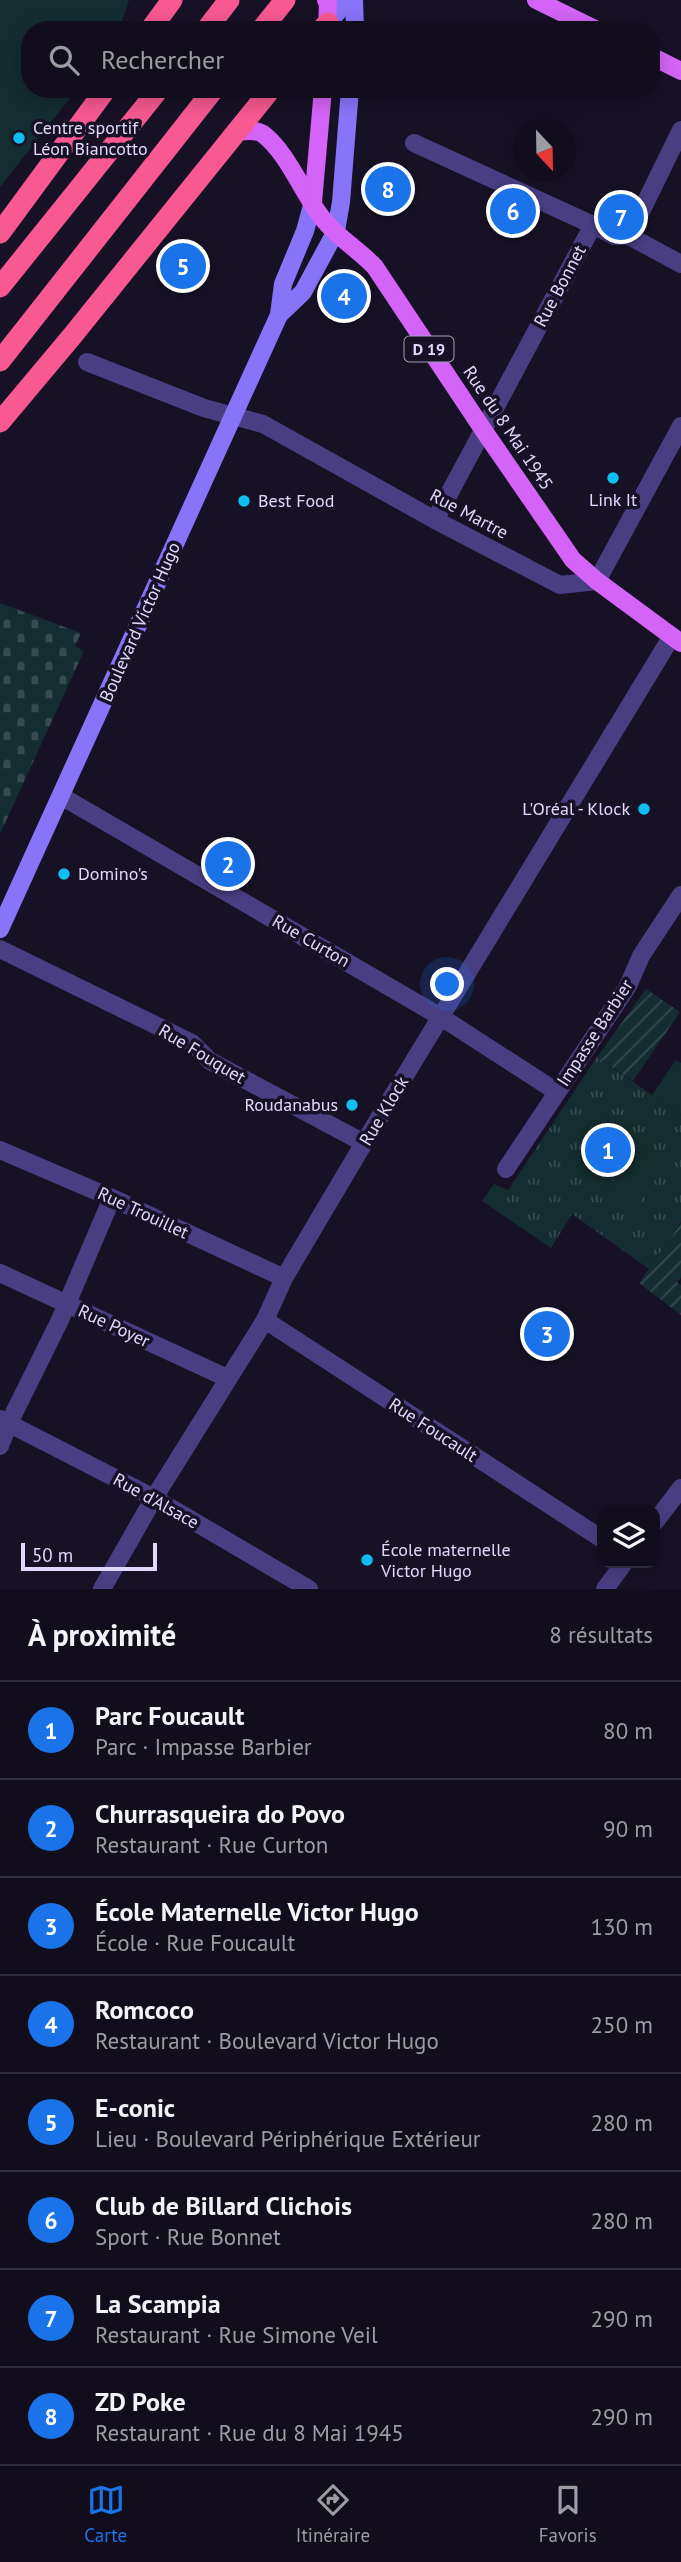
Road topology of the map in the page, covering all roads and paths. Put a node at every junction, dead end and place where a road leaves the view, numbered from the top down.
1 (172, 0) edge
2 (229, 0) edge
3 (285, 0) edge
4 (326, 0) edge
5 (348, 0) edge
6 (354, 0) edge
7 (536, 0) edge
8 (157, 21) edge
9 (213, 21) edge
10 (268, 21) edge
11 (326, 21) edge
12 (330, 21) edge
13 (355, 21) edge
14 (579, 21) edge
15 (660, 60) edge
16 (681, 71) edge
17 (99, 98) edge
18 (152, 98) edge
19 (207, 98) edge
20 (264, 98) edge
21 (322, 98) edge
22 (349, 98) edge
23 (681, 130) edge
24 (236, 132) junction
25 (414, 143) dead end
26 (313, 202) junction
27 (593, 225) junction
28 (336, 231) junction
29 (0, 233) edge
30 (629, 236) junction
31 (681, 264) edge
32 (0, 287) edge
33 (279, 316) junction
34 (0, 361) edge
35 (87, 362) dead end
36 (233, 417) junction
37 (0, 422) edge
38 (681, 426) edge
39 (484, 431) junction
40 (435, 520) junction
41 (597, 581) junction
42 (676, 640) edge
43 (61, 796) junction
44 (681, 895) edge
45 (0, 929) edge
46 (0, 949) edge
47 (441, 1017) junction
48 (557, 1092) junction
49 (365, 1143) junction
50 (0, 1150) edge
51 (506, 1169) dead end
52 (112, 1198) junction
53 (0, 1273) edge
54 (284, 1278) junction
55 (67, 1304) junction
56 (265, 1320) junction
57 (227, 1378) junction
58 (4, 1421) edge
59 (0, 1446) edge
60 (681, 1488) edge
61 (154, 1498) junction
62 (660, 1515) edge
63 (597, 1536) edge
64 (620, 1568) edge
65 (297, 1586) edge
66 (102, 1589) edge
67 (605, 1589) edge

1 - 8 highway
2 - 9 highway
3 - 10 highway, bridge
4 - 11 main road
5 - 12 main road
6 - 13 main road
7 - 14 main road
15 - 16 main road
17 - 29 highway
18 - 32 highway, bridge
19 - 34 highway, bridge
20 - 24 highway
21 - 26 main road
22 - 28 main road
23 - 30 street
24 - 26 main road, Rue du 8 Mai 1945
24 - 37 highway
25 - 27 street, Rue Bonnet
26 - 28 main road, Rue du 8 Mai 1945
26 - 33 main road, Boulevard Victor Hugo
27 - 30 street, Rue Bonnet
27 - 39 street, Rue Bonnet
28 - 33 main road, Boulevard Victor Hugo
28 - 39 main road, Rue du 8 Mai 1945 / D 19
30 - 31 street, Rue Bonnet
33 - 36 main road, Boulevard Victor Hugo
35 - 36 street, Rue Martre
36 - 40 street, Rue Martre
36 - 43 main road, Boulevard Victor Hugo
38 - 41 street
39 - 40 street, Rue Bonnet
39 - 41 main road, Rue du 8 Mai 1945
40 - 41 street, Rue Martre
41 - 42 main road
42 - 47 street, Rue Klock
43 - 45 main road, Boulevard Victor Hugo
43 - 47 street, Rue Curton
44 - 48 street, Impasse Barbier
46 - 49 street, Rue Fouquet
47 - 48 street, Rue Curton
47 - 49 street, Rue Klock
48 - 51 street, Impasse Barbier
49 - 54 street, Rue Klock
50 - 52 street, Rue Trouillet
52 - 54 street, Rue Trouillet
52 - 55 street
53 - 55 street, Rue Poyer
54 - 56 street, Rue Klock
55 - 57 street, Rue Poyer
55 - 58 street
56 - 57 street, Rue Klock
56 - 63 street, Rue Foucault
57 - 61 street, Rue Klock
58 - 59 street
58 - 61 street, Rue d'Alsace
60 - 62 street
61 - 65 street, Rue d'Alsace
61 - 66 street, Rue Klock
64 - 67 street

